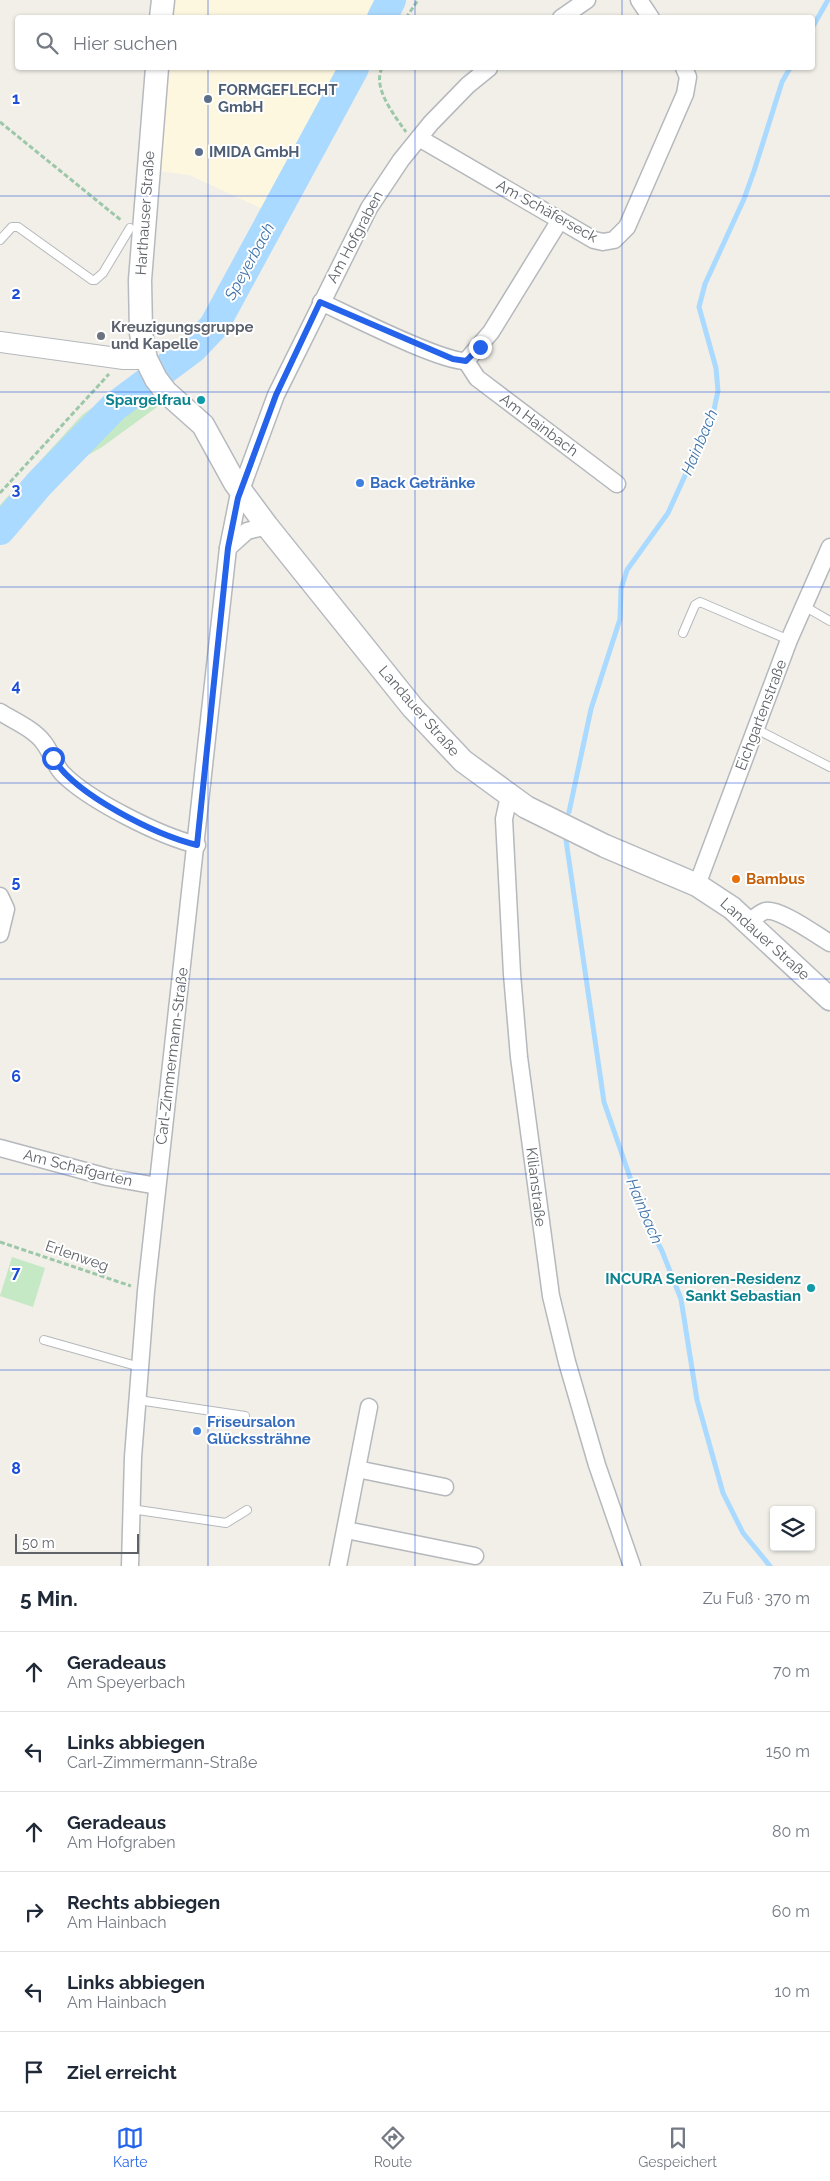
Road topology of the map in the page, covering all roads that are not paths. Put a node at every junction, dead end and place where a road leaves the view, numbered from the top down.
1 (163, 0) edge
2 (587, 0) edge
3 (639, 0) edge
4 (161, 15) edge
5 (565, 15) edge
6 (649, 15) edge
7 (157, 70) edge
8 (487, 70) edge
9 (685, 70) edge
10 (419, 138) junction
11 (560, 220) junction
12 (130, 228) road end
13 (0, 240) edge
14 (320, 302) junction
15 (0, 342) edge
16 (466, 361) junction
17 (140, 362) junction
18 (617, 484) dead end
19 (241, 490) junction
20 (267, 526) junction
21 (830, 547) edge
22 (228, 548) junction
23 (804, 606) junction
24 (830, 621) edge
25 (683, 632) dead end
26 (789, 640) junction
27 (0, 712) edge
28 (756, 729) junction
29 (830, 767) edge
30 (509, 796) junction
31 (197, 845) junction
32 (697, 884) junction
33 (0, 896) edge
34 (748, 923) junction
35 (0, 934) edge
36 (830, 943) edge
37 (830, 999) edge
38 (0, 1148) edge
39 (157, 1186) junction
40 (44, 1340) dead end
41 (140, 1367) junction
42 (138, 1400) junction
43 (369, 1407) dead end
44 (245, 1416) dead end
45 (357, 1469) junction
46 (445, 1487) dead end
47 (131, 1509) junction
48 (247, 1510) dead end
49 (346, 1530) junction
50 (475, 1556) dead end
51 (130, 1566) edge
52 (338, 1566) edge
53 (632, 1566) edge

1 - 4 main road
2 - 5 street
3 - 6 street
7 - 17 main road, Harthauser Straße
8 - 10 street, Am Hofgraben
9 - 11 street, Am Schäferseck
10 - 11 street, Am Schäferseck
10 - 14 street, Am Hofgraben
11 - 16 street
12 - 13 lane
14 - 16 street
14 - 19 street, Am Hofgraben
15 - 17 street
16 - 18 street, Am Hainbach
17 - 19 main road, Landauer Straße
19 - 20 main road, Landauer Straße
19 - 22 street, Carl-Zimmermann-Straße
20 - 22 street
20 - 30 main road, Landauer Straße
21 - 23 street, Eichgartenstraße
22 - 31 street, Carl-Zimmermann-Straße
23 - 24 lane
23 - 26 street, Eichgartenstraße
25 - 26 lane
26 - 28 street, Eichgartenstraße
27 - 31 street
28 - 29 lane
28 - 32 street, Eichgartenstraße
30 - 32 main road, Landauer Straße
30 - 53 street, Kilianstraße
31 - 39 street, Carl-Zimmermann-Straße
32 - 34 main road, Landauer Straße
33 - 35 street
34 - 36 street
34 - 37 main road, Landauer Straße
38 - 39 street, Am Schafgarten
39 - 41 street, Carl-Zimmermann-Straße
40 - 41 lane
41 - 42 street, Carl-Zimmermann-Straße
42 - 44 lane
42 - 47 street, Carl-Zimmermann-Straße
43 - 45 street
45 - 46 street
45 - 49 street
47 - 48 lane
47 - 51 street, Carl-Zimmermann-Straße
49 - 50 street
49 - 52 street

